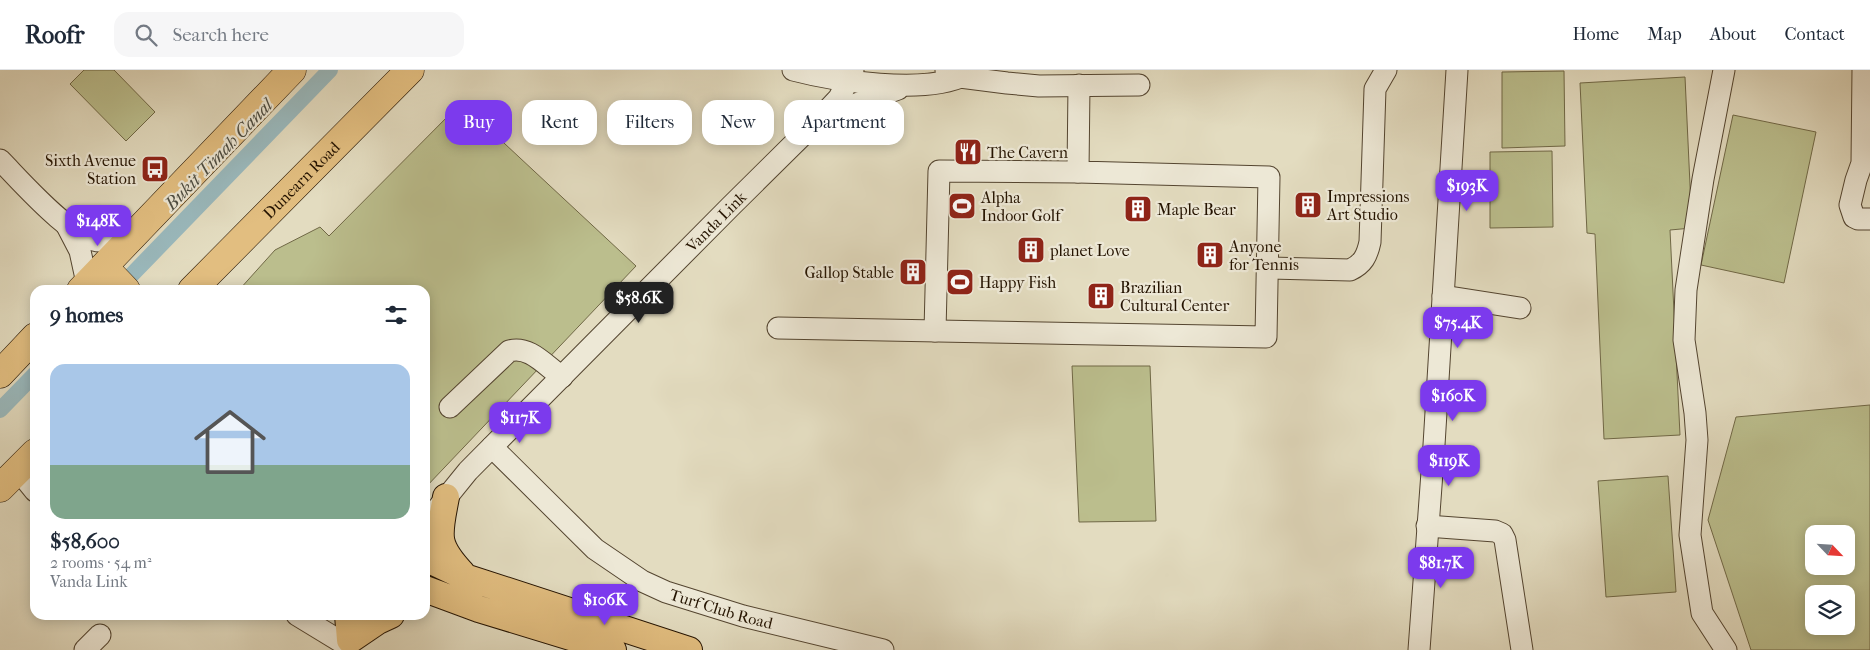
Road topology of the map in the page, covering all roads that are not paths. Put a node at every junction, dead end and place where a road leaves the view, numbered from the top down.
1 (292, 70) edge
2 (410, 70) edge
3 (793, 70) edge
4 (1386, 70) edge
5 (1457, 70) edge
6 (1724, 70) edge
7 (1863, 70) edge
8 (960, 72) edge
9 (851, 75) edge
10 (908, 85) junction
11 (1139, 85) dead end
12 (1079, 86) junction
13 (837, 100) edge
14 (865, 100) edge
15 (793, 145) edge
16 (0, 160) edge
17 (1866, 163) edge
18 (1078, 172) junction
19 (1870, 219) edge
20 (67, 226) junction
21 (140, 230) junction
22 (1268, 268) junction
23 (104, 282) edge
24 (197, 285) edge
25 (1443, 296) junction
26 (1520, 308) dead end
27 (778, 328) dead end
28 (935, 331) junction
29 (30, 343) edge
30 (16, 361) edge
31 (562, 376) junction
32 (450, 407) dead end
33 (492, 447) junction
34 (18, 470) edge
35 (30, 486) edge
36 (446, 497) junction
37 (430, 509) edge
38 (430, 518) edge
39 (1428, 526) junction
40 (430, 562) edge
41 (430, 588) edge
42 (461, 589) junction
43 (430, 603) edge
44 (306, 620) edge
45 (348, 620) edge
46 (361, 620) edge
47 (380, 620) edge
48 (100, 635) dead end
49 (347, 647) edge
50 (85, 650) edge
51 (613, 650) edge
52 (689, 650) edge
53 (883, 650) edge
54 (1419, 650) edge
55 (1522, 650) edge
56 (1726, 650) edge

1 - 21 highway
2 - 24 highway, Dunearn Road
3 - 9 street
4 - 22 street
5 - 25 street
6 - 56 street
7 - 17 street
8 - 10 street
8 - 12 street
9 - 10 street
9 - 13 street, Vanda Link
10 - 14 street, Vanda Link
11 - 12 street
12 - 18 street
15 - 31 street, Vanda Link
16 - 20 street
17 - 19 street
18 - 22 street
18 - 28 street
20 - 21 street
20 - 23 street
21 - 23 highway
22 - 28 street
25 - 26 street
25 - 39 street
27 - 28 street
29 - 30 highway
31 - 32 street
31 - 33 street, Vanda Link
33 - 36 street, Vanda Link
33 - 53 street, Turf Club Road
34 - 35 street
36 - 37 main road
36 - 38 street, Vanda Link
36 - 42 main road
39 - 54 street
39 - 55 street
40 - 42 main road
41 - 42 main road
42 - 43 main road
42 - 51 main road
42 - 52 main road
44 - 49 street
45 - 49 main road
46 - 49 street
47 - 49 main road
48 - 50 street

